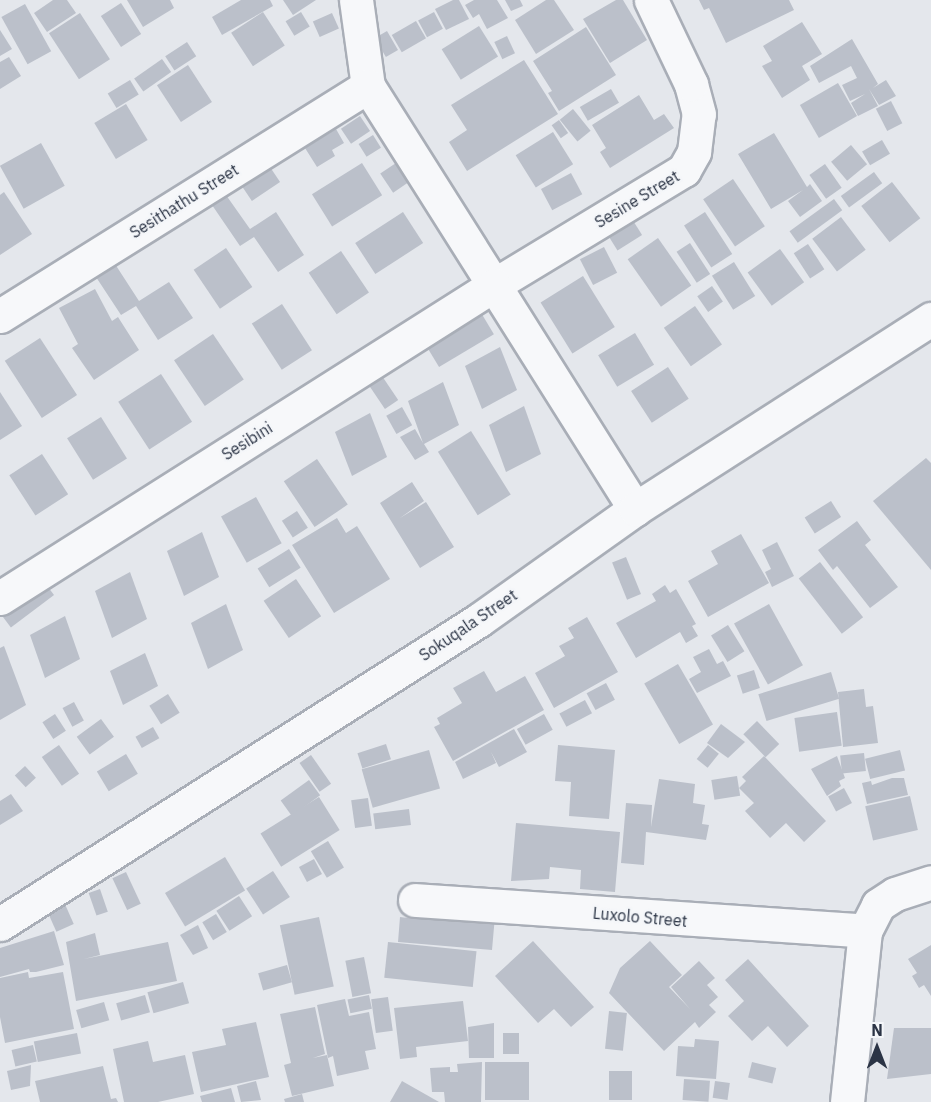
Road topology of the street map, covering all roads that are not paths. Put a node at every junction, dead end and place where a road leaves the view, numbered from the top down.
1 (356, 0) edge
2 (651, 0) edge
3 (368, 86) junction
4 (494, 285) junction
5 (0, 316) edge
6 (931, 319) edge
7 (635, 509) junction
8 (0, 598) edge
9 (931, 882) edge
10 (415, 900) dead end
11 (0, 924) edge
12 (865, 931) junction
13 (847, 1102) edge

1 - 3 street
2 - 4 street, Sesine Street
3 - 4 street
3 - 5 street, Sesithathu Street
4 - 7 street
4 - 8 street, Sesibini
6 - 7 street, Sokuqala Street
7 - 11 street, Sokuqala Street
9 - 12 street
10 - 12 street, Luxolo Street
12 - 13 street

